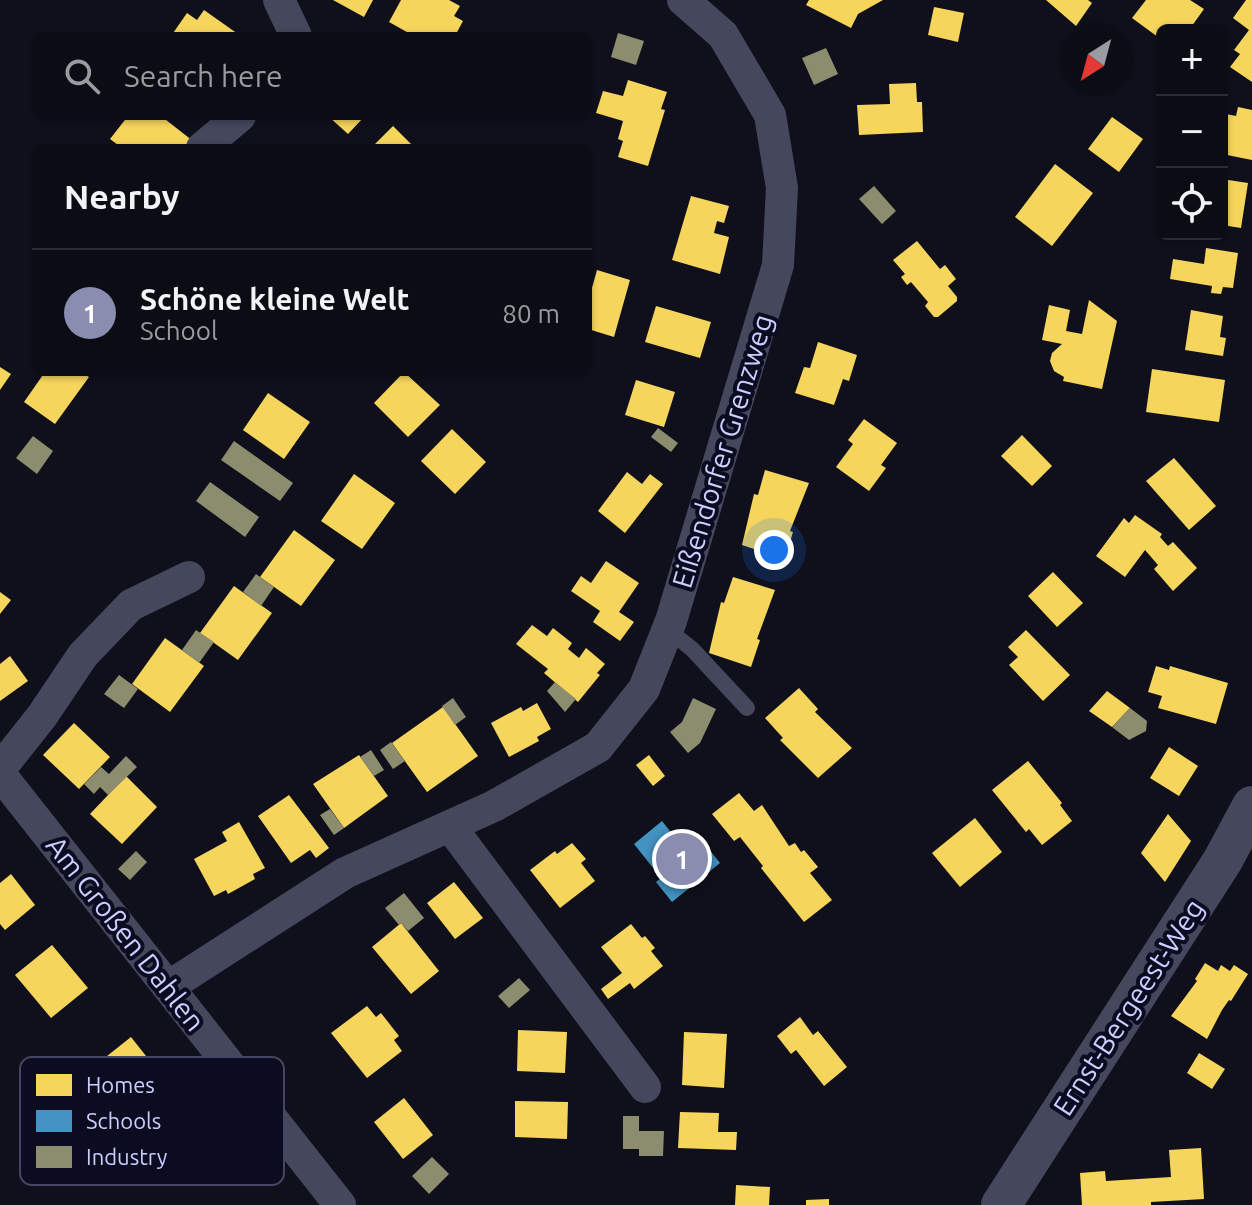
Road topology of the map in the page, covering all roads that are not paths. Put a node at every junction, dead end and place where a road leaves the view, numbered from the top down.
1 (683, 0) edge
2 (273, 32) edge
3 (294, 32) edge
4 (235, 120) edge
5 (207, 144) edge
6 (189, 577) dead end
7 (667, 629) junction
8 (747, 708) dead end
9 (0, 772) edge
10 (1252, 806) edge
11 (450, 826) junction
12 (168, 987) junction
13 (223, 1057) edge
14 (645, 1087) dead end
15 (284, 1134) edge
16 (340, 1205) edge
17 (1001, 1205) edge

1 - 7 street, Eißendorfer Grenzweg
2 - 3 street
4 - 5 street
6 - 9 street
7 - 8 lane
7 - 11 street, Eißendorfer Grenzweg
9 - 12 street, Am Großen Dahlen
10 - 17 street, Ernst-Bergeest-Weg
11 - 12 street, Eißendorfer Grenzweg
11 - 14 street
12 - 13 street, Am Großen Dahlen
15 - 16 street, Am Großen Dahlen

